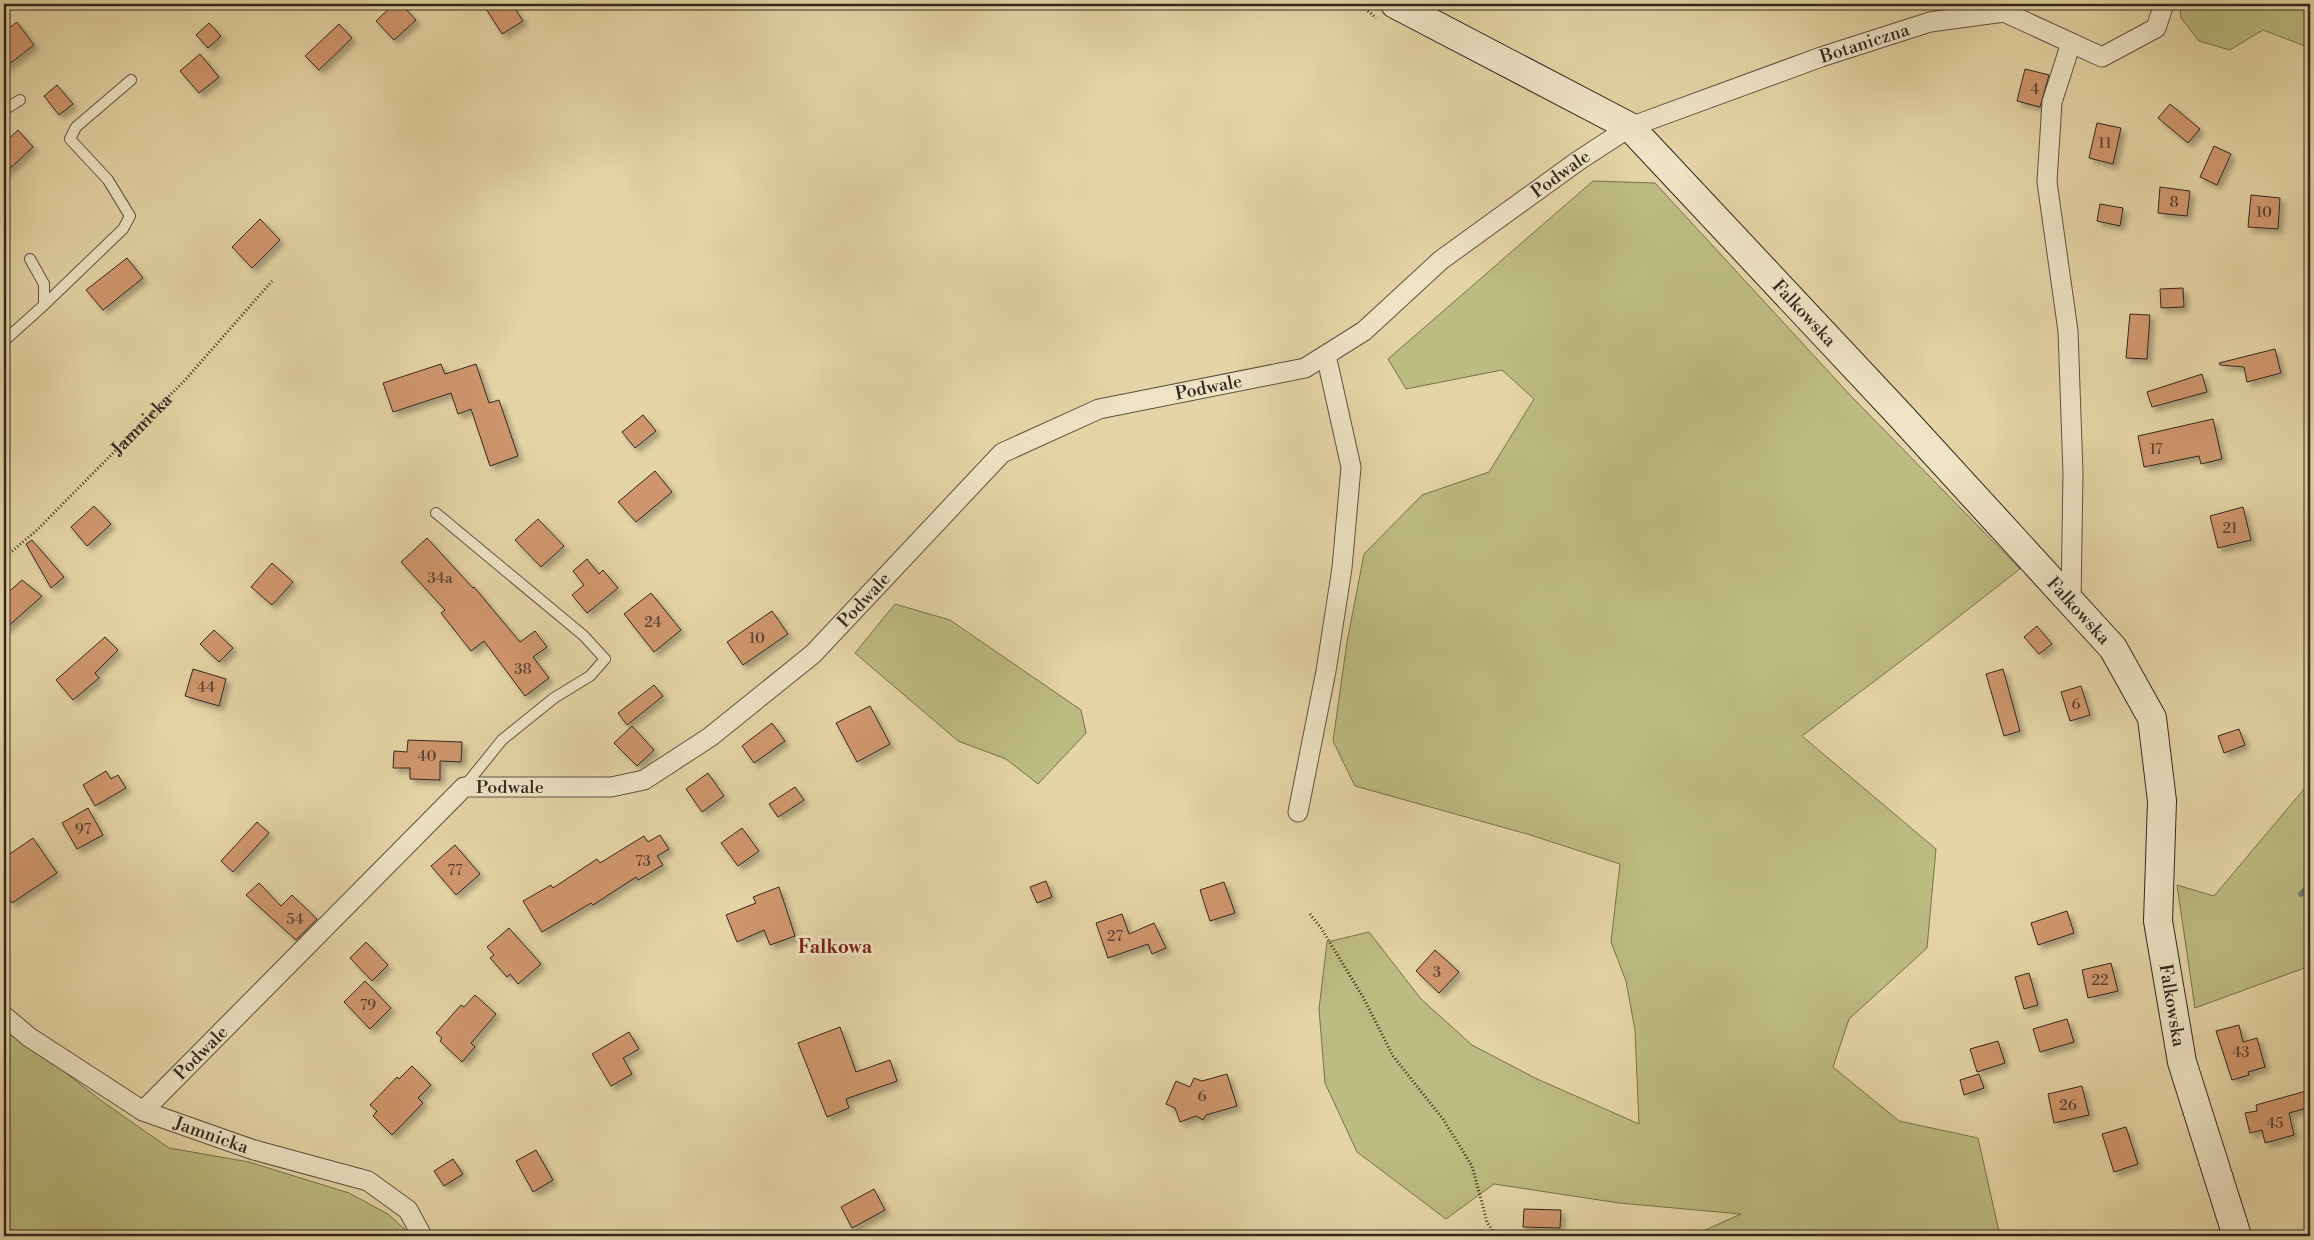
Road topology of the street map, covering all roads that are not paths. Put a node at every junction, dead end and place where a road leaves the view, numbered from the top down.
1 (1395, 4) edge
2 (2164, 4) edge
3 (2071, 43) junction
4 (131, 80) dead end
5 (20, 100) dead end
6 (4, 110) edge
7 (1630, 127) junction
8 (30, 259) dead end
9 (44, 305) junction
10 (4, 341) edge
11 (1326, 355) junction
12 (436, 513) dead end
13 (2071, 602) junction
14 (464, 787) junction
15 (1298, 812) dead end
16 (4, 1016) edge
17 (143, 1111) junction
18 (422, 1236) edge
19 (2237, 1236) edge

1 - 7 street, Falkowska
2 - 3 street, Botaniczna
3 - 7 street, Botaniczna
3 - 13 street
4 - 9 lane
5 - 6 lane
7 - 11 street, Podwale
7 - 13 street, Falkowska
8 - 9 lane
9 - 10 lane
11 - 14 street, Podwale
11 - 15 street
12 - 14 lane
13 - 19 street, Falkowska
14 - 17 street, Podwale
16 - 17 street, Jamnicka
17 - 18 street, Jamnicka

